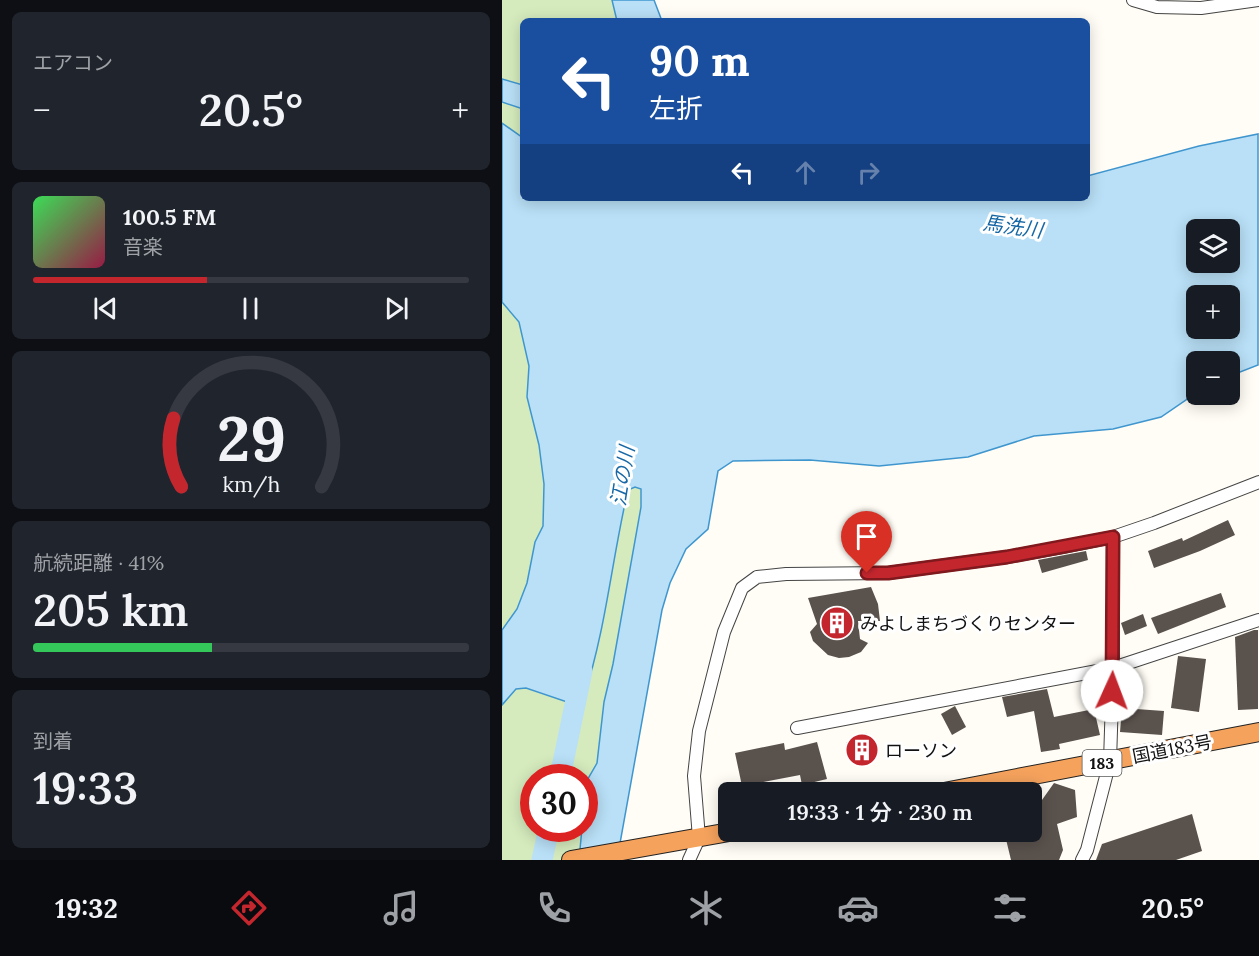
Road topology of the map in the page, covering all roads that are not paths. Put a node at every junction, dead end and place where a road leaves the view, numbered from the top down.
1 (1133, 0) edge
2 (1258, 0) edge
3 (1229, 2) edge
4 (1258, 482) edge
5 (1113, 537) junction
6 (1258, 620) edge
7 (1112, 668) junction
8 (797, 728) dead end
9 (1258, 732) edge
10 (1110, 761) junction
11 (998, 782) edge
12 (718, 834) edge
13 (699, 838) junction
14 (571, 860) edge
15 (690, 860) edge
16 (1082, 860) edge

1 - 3 street
2 - 3 street
4 - 5 street
5 - 7 street
5 - 13 street
6 - 7 street
7 - 8 street
7 - 10 street
9 - 10 highway, 国道183号 / 183
10 - 11 highway, 国道183号 / 183
10 - 16 street
12 - 13 highway
13 - 14 highway
13 - 15 street

